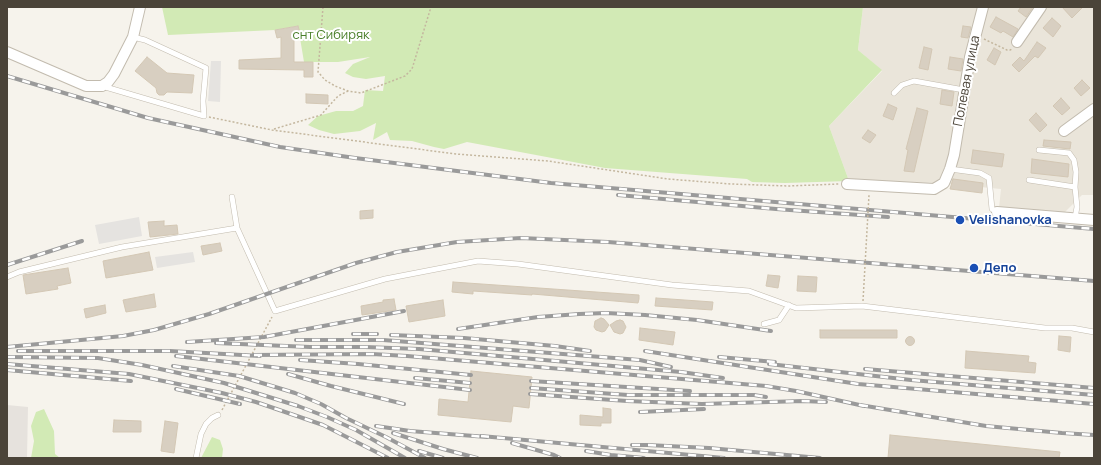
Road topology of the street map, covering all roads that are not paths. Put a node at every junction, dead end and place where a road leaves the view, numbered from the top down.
1 (983, 7) edge
2 (1041, 7) edge
3 (141, 8) edge
4 (134, 37) junction
5 (1017, 42) road end
6 (7, 52) edge
7 (102, 86) junction
8 (964, 90) junction
9 (894, 93) dead end
10 (1094, 109) edge
11 (1064, 131) dead end
12 (1039, 150) dead end
13 (950, 169) junction
14 (1029, 180) dead end
15 (846, 184) road end
16 (1075, 187) junction
17 (232, 197) dead end
18 (996, 212) joint
19 (1074, 218) junction
20 (1094, 220) edge
21 (236, 228) junction
22 (7, 277) edge
23 (789, 305) junction
24 (764, 324) dead end
25 (1094, 332) edge
26 (218, 416) road end
27 (196, 458) edge

1 - 8 street, Полевая улица
2 - 5 street
3 - 4 street
4 - 7 street
4 - 7 lane
6 - 7 street
8 - 9 lane
8 - 13 street, Полевая улица
10 - 11 street
12 - 16 lane
13 - 15 street, Полевая улица
13 - 18 lane
14 - 16 lane
16 - 19 lane
17 - 21 lane
18 - 19 street
19 - 20 street
21 - 22 lane
21 - 23 lane
23 - 24 lane
23 - 25 lane
26 - 27 lane

